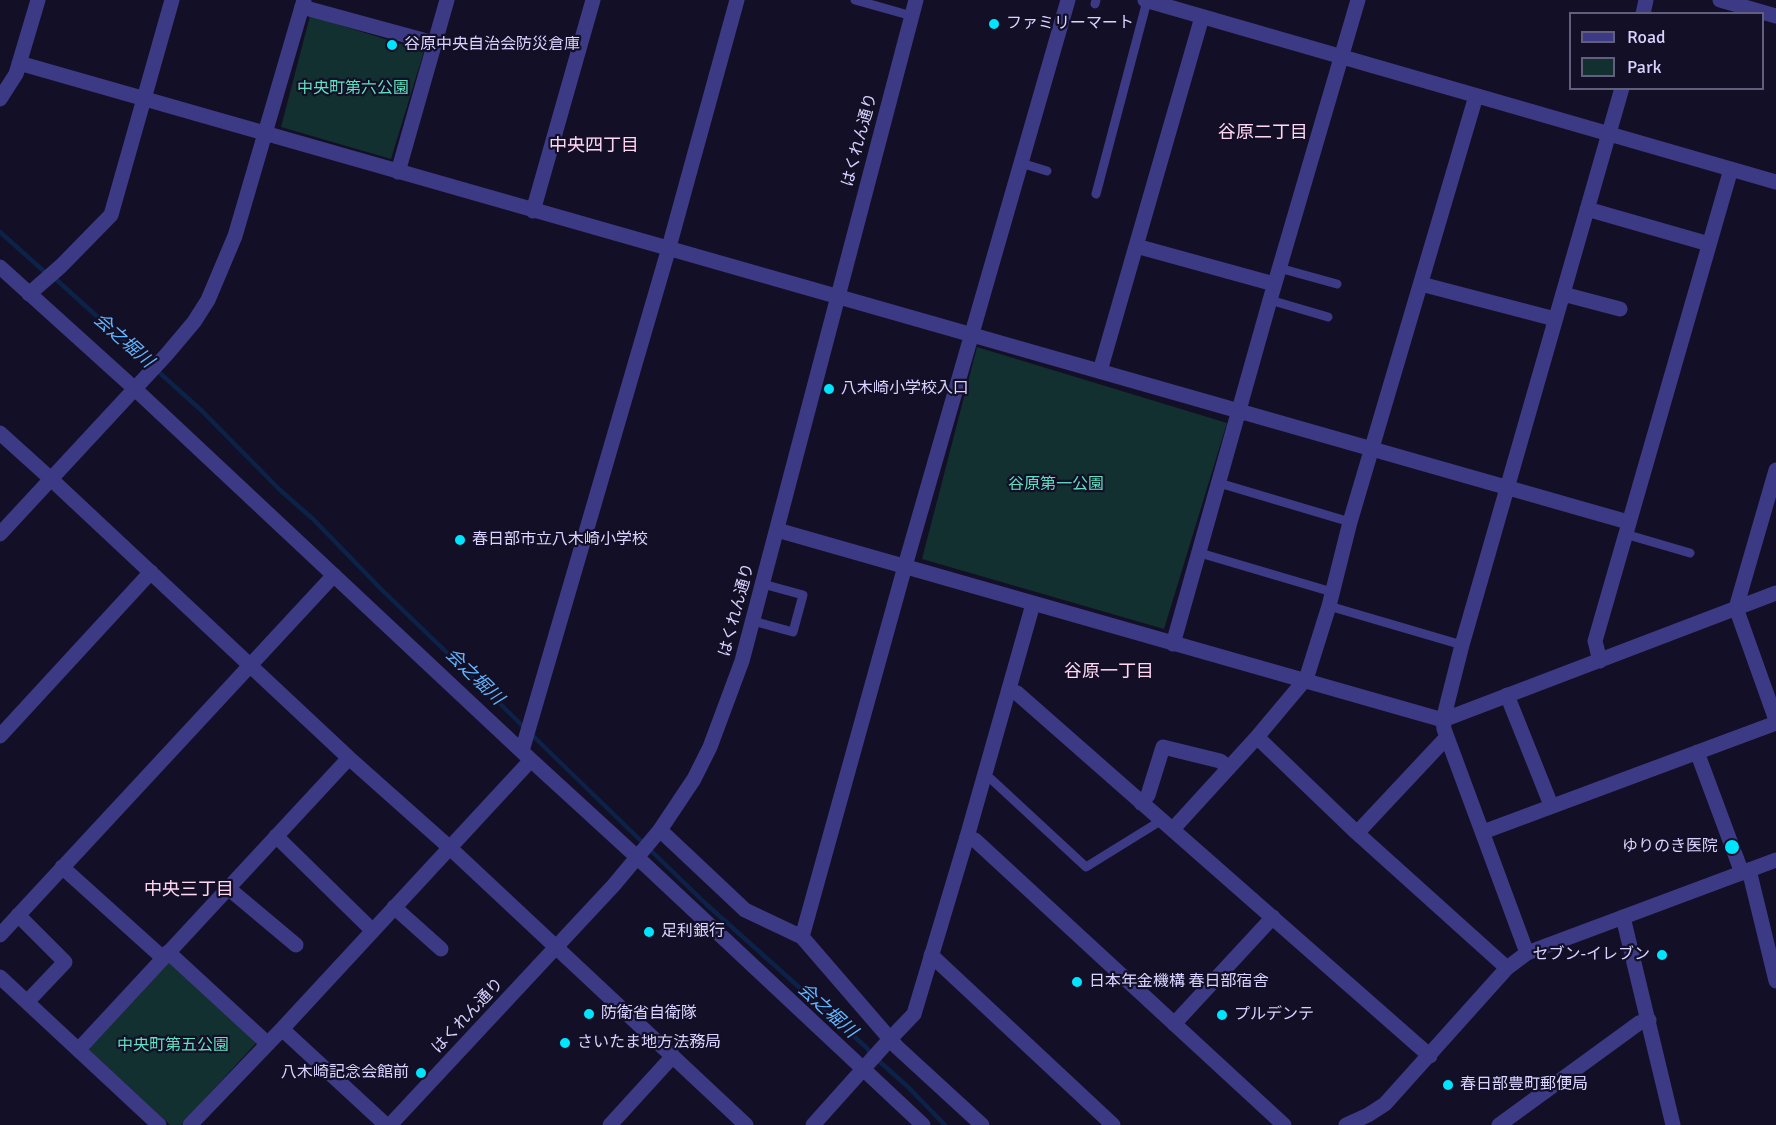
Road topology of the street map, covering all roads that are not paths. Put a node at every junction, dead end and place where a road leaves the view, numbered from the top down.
1 (38, 0) edge
2 (172, 0) edge
3 (447, 0) edge
4 (593, 0) edge
5 (737, 0) edge
6 (855, 0) edge
7 (916, 0) edge
8 (1068, 0) edge
9 (1146, 0) edge
10 (1358, 0) edge
11 (1720, 0) edge
12 (303, 4) edge
13 (1762, 12) edge
14 (912, 16) junction
15 (1202, 17) junction
16 (434, 43) junction
17 (1340, 57) junction
18 (19, 63) junction
19 (1621, 90) edge
20 (1476, 96) junction
21 (0, 99) edge
22 (145, 99) junction
23 (265, 134) junction
24 (1610, 134) junction
25 (1021, 163) junction
26 (1731, 169) junction
27 (1047, 171) dead end
28 (398, 172) junction
29 (1776, 182) edge
30 (1096, 194) dead end
31 (1587, 209) junction
32 (533, 211) junction
33 (1709, 244) junction
34 (1136, 246) junction
35 (669, 247) junction
36 (0, 267) edge
37 (1279, 268) junction
38 (1274, 284) junction
39 (1337, 284) dead end
40 (1421, 284) junction
41 (34, 290) junction
42 (1563, 294) junction
43 (837, 297) junction
44 (1270, 300) junction
45 (1620, 309) dead end
46 (1328, 317) dead end
47 (1555, 319) junction
48 (972, 334) junction
49 (1100, 371) junction
50 (138, 385) junction
51 (1239, 411) junction
52 (0, 433) edge
53 (1372, 450) junction
54 (1776, 470) edge
55 (51, 479) junction
56 (1219, 483) junction
57 (1508, 488) junction
58 (1350, 522) junction
59 (1626, 528) junction
60 (777, 530) junction
61 (0, 534) edge
62 (1200, 553) junction
63 (1690, 553) dead end
64 (905, 567) junction
65 (151, 572) junction
66 (334, 575) junction
67 (763, 584) junction
68 (1776, 593) edge
69 (1330, 599) junction
70 (1033, 604) junction
71 (1736, 608) junction
72 (753, 621) junction
73 (1173, 644) junction
74 (1462, 645) junction
75 (1600, 660) junction
76 (250, 664) junction
77 (1304, 681) junction
78 (1009, 690) junction
79 (1507, 695) junction
80 (1443, 720) junction
81 (1776, 721) edge
82 (0, 736) edge
83 (1257, 737) junction
84 (1447, 737) junction
85 (526, 751) junction
86 (1698, 752) junction
87 (349, 758) junction
88 (1229, 768) junction
89 (984, 777) junction
90 (1141, 802) junction
91 (1551, 805) junction
92 (1167, 825) junction
93 (1484, 832) junction
94 (657, 833) junction
95 (1357, 833) junction
96 (276, 836) junction
97 (967, 837) junction
98 (449, 847) junction
99 (640, 855) junction
100 (1776, 860) edge
101 (63, 867) junction
102 (1746, 871) junction
103 (228, 888) junction
104 (394, 907) junction
105 (18, 915) junction
106 (1273, 917) junction
107 (1623, 917) junction
108 (373, 931) junction
109 (0, 935) edge
110 (802, 937) junction
111 (296, 945) dead end
112 (556, 948) junction
113 (441, 949) dead end
114 (1527, 953) junction
115 (166, 955) junction
116 (931, 955) junction
117 (1507, 968) junction
118 (0, 977) edge
119 (1776, 981) edge
120 (27, 1002) junction
121 (1649, 1020) junction
122 (1174, 1024) junction
123 (282, 1029) junction
124 (268, 1044) junction
125 (886, 1044) junction
126 (79, 1049) junction
127 (673, 1056) junction
128 (1430, 1056) junction
129 (866, 1065) junction
130 (159, 1125) edge
131 (190, 1125) edge
132 (388, 1125) edge
133 (610, 1125) edge
134 (746, 1125) edge
135 (813, 1125) edge
136 (923, 1125) edge
137 (982, 1125) edge
138 (1113, 1125) edge
139 (1284, 1125) edge
140 (1346, 1125) edge
141 (1499, 1125) edge
142 (1674, 1125) edge

1 - 18 street
2 - 22 street
3 - 16 street
4 - 32 street
5 - 35 street
6 - 14 lane
7 - 14 street, はくれん通り
8 - 25 street
9 - 15 street
9 - 30 lane
10 - 17 street
11 - 13 street
12 - 16 street
12 - 23 street
14 - 43 street, はくれん通り
15 - 17 street
15 - 34 street
16 - 28 street
17 - 20 street
17 - 37 street
18 - 21 street
18 - 22 street
19 - 24 street
20 - 24 street
20 - 40 street
22 - 23 street
22 - 41 street
23 - 28 street
23 - 50 street
24 - 26 street
24 - 31 street
25 - 27 lane
25 - 48 street
26 - 29 street
26 - 33 street
28 - 32 street
31 - 33 street
31 - 42 street
32 - 35 street
33 - 59 street
34 - 38 street
34 - 49 street
35 - 43 street
35 - 85 street
36 - 41 street
37 - 38 street
37 - 39 lane
38 - 44 street
40 - 47 street
40 - 53 street
41 - 50 street
42 - 45 street
42 - 47 street
43 - 48 street
43 - 60 street, はくれん通り
44 - 46 lane
44 - 51 street
47 - 57 street
48 - 49 street
48 - 64 street
49 - 51 street
50 - 55 street
50 - 66 street
51 - 53 street
51 - 56 street
52 - 55 street
53 - 57 street
53 - 58 street
54 - 71 street
55 - 61 street
55 - 65 street
56 - 58 lane
56 - 62 street
57 - 59 street
57 - 74 street
58 - 69 street
59 - 63 lane
59 - 75 street
60 - 64 street
60 - 67 street, はくれん通り
62 - 69 lane
62 - 73 street
64 - 70 street
64 - 110 street
65 - 76 street
65 - 82 street
66 - 76 street
66 - 85 street
67 - 72 street, はくれん通り
67 - 72 lane
68 - 71 street
69 - 74 lane
69 - 77 street
70 - 73 street
70 - 78 street
71 - 75 street
71 - 81 street
72 - 94 street, はくれん通り
73 - 77 street
74 - 80 street
75 - 79 street
76 - 87 street
76 - 101 street
77 - 80 street
77 - 83 street
78 - 89 street
78 - 90 street
79 - 80 street
79 - 91 street
80 - 84 street
81 - 86 street
83 - 88 street
83 - 95 street
84 - 93 street
84 - 95 street
85 - 98 street
85 - 99 street
86 - 91 street
86 - 102 street
87 - 96 street
87 - 98 street
88 - 90 street
88 - 92 street
89 - 92 lane
89 - 97 street
90 - 92 street
91 - 93 street
92 - 106 street
93 - 114 street
94 - 99 street, はくれん通り
94 - 110 street
95 - 117 street
96 - 103 street
96 - 108 street
97 - 116 street
97 - 122 street
98 - 104 street
98 - 112 street
99 - 112 street, はくれん通り
99 - 129 street
100 - 102 street
101 - 105 street
101 - 115 street
102 - 107 street
102 - 119 street
103 - 111 street
103 - 115 street
104 - 108 street
104 - 113 street
105 - 109 street
105 - 120 street
106 - 122 street
106 - 128 street
107 - 114 street
107 - 121 street
108 - 123 street
110 - 125 street
112 - 127 street
112 - 132 street, はくれん通り
114 - 117 street
115 - 124 street
115 - 126 street
116 - 125 street
116 - 138 street
117 - 128 street
118 - 120 street
120 - 126 street
121 - 141 street
121 - 142 street
122 - 139 street
123 - 124 street
123 - 132 street
124 - 131 street
125 - 129 street
125 - 137 street
126 - 130 street
127 - 133 street
127 - 134 street
128 - 140 street
129 - 135 street
129 - 136 street

